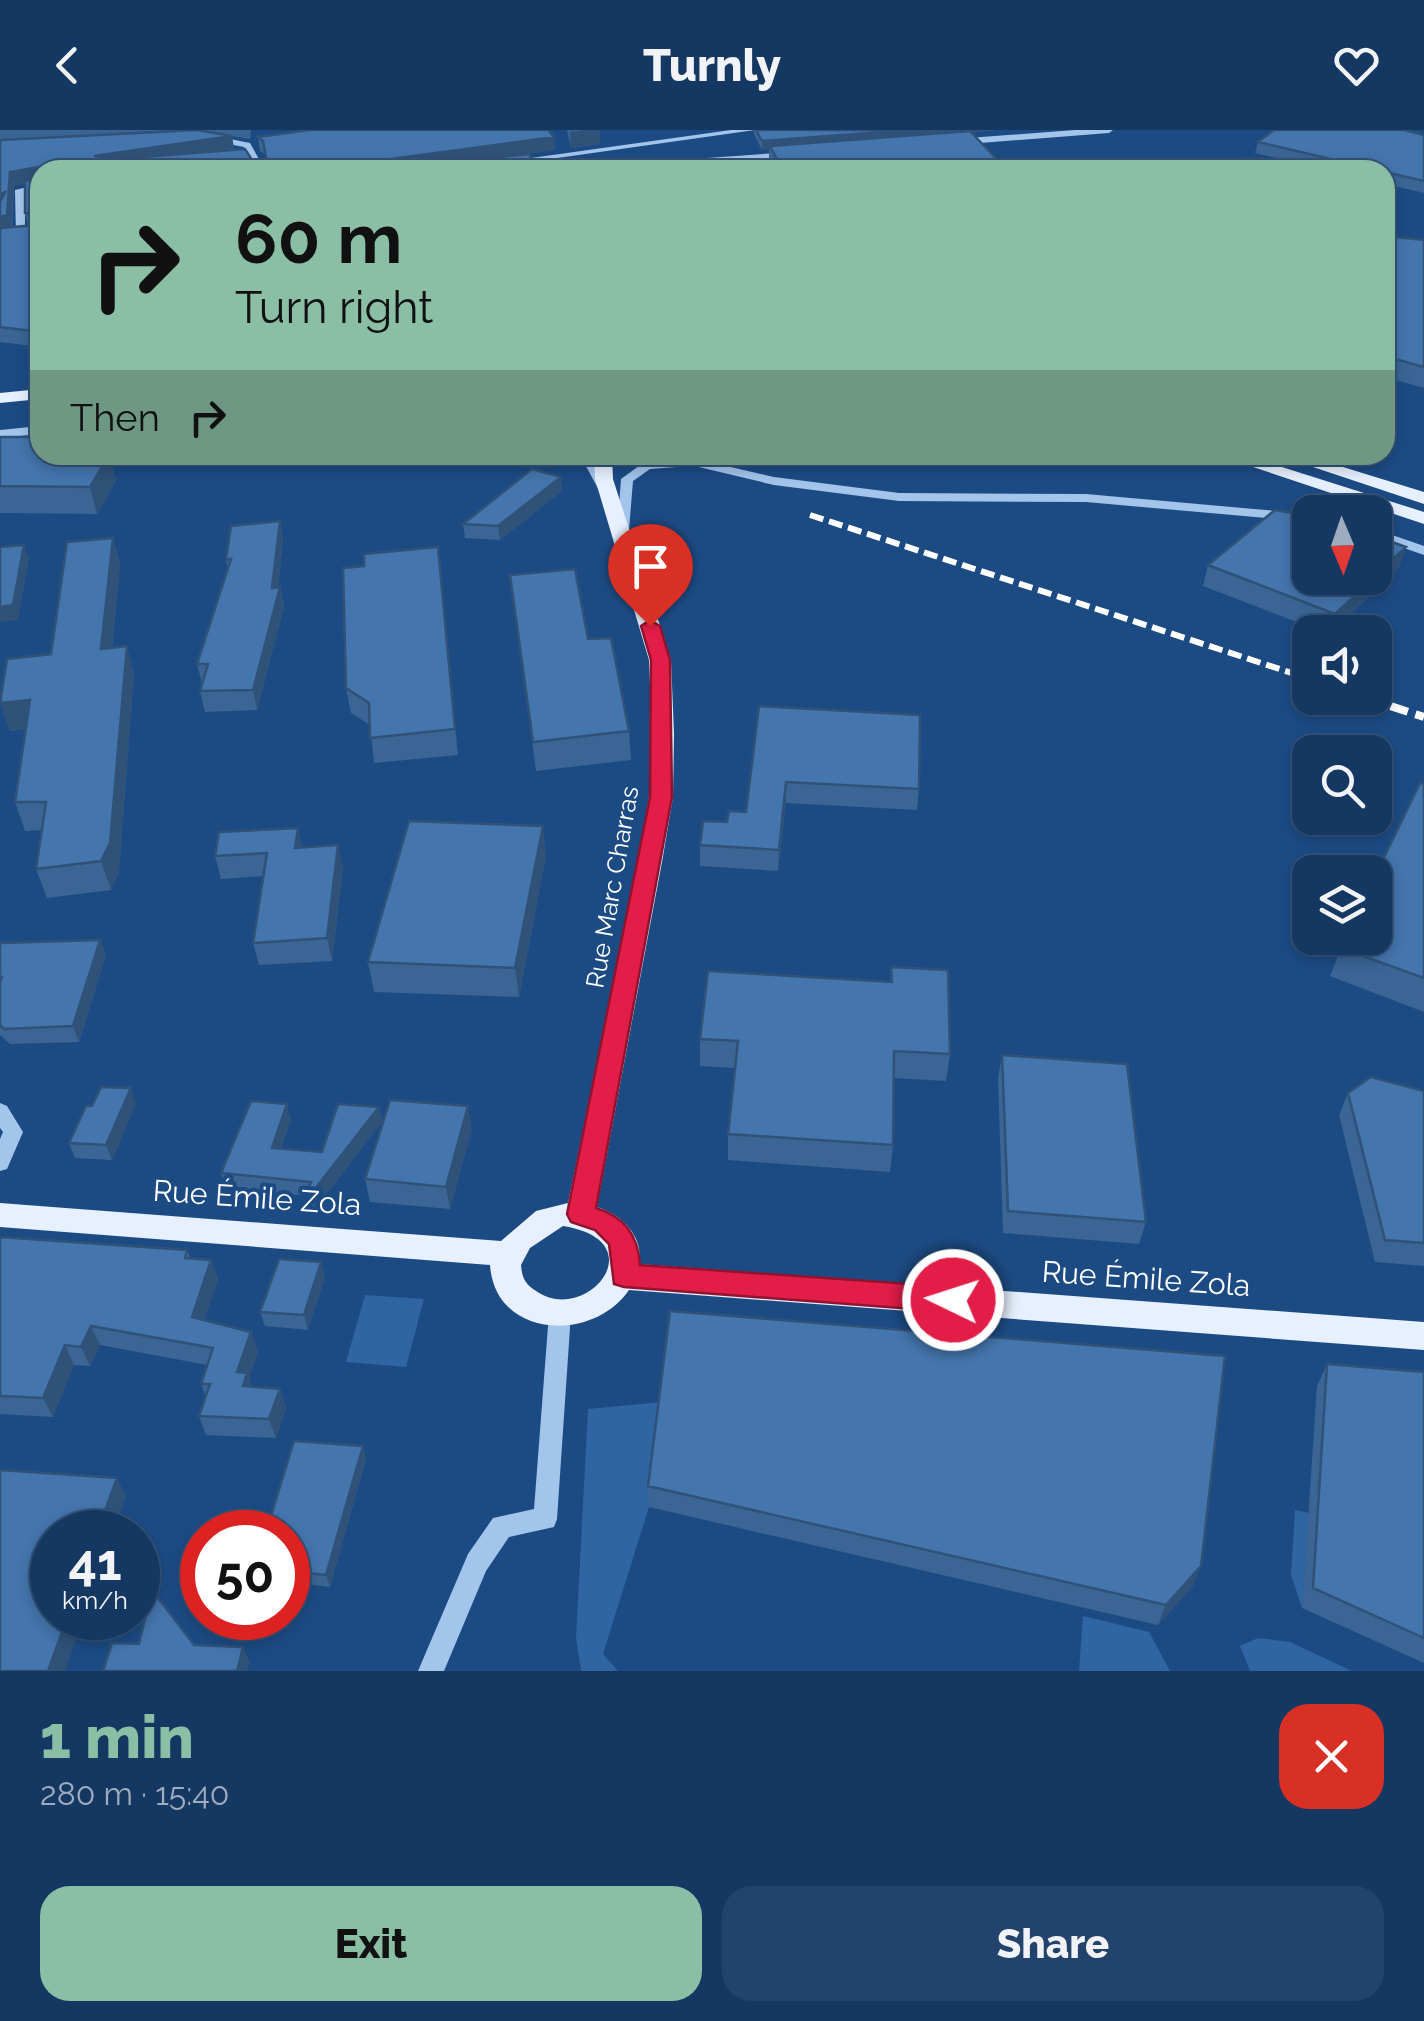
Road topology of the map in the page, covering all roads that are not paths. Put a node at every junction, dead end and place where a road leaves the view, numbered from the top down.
1 (751, 130) edge
2 (1109, 130) edge
3 (200, 137) edge
4 (934, 143) edge
5 (798, 154) edge
6 (238, 156) edge
7 (256, 156) junction
8 (257, 160) edge
9 (524, 160) edge
10 (716, 160) edge
11 (30, 189) edge
12 (30, 234) edge
13 (30, 381) edge
14 (0, 384) edge
15 (30, 395) edge
16 (0, 398) edge
17 (30, 431) edge
18 (0, 434) edge
19 (592, 465) edge
20 (605, 465) edge
21 (652, 465) edge
22 (701, 465) edge
23 (1257, 465) edge
24 (1318, 465) edge
25 (610, 497) junction
26 (1424, 498) edge
27 (1292, 516) edge
28 (1424, 518) edge
29 (622, 530) junction
30 (1392, 539) edge
31 (1424, 550) edge
32 (0, 1111) edge
33 (0, 1163) edge
34 (581, 1214) junction
35 (0, 1215) edge
36 (509, 1254) junction
37 (624, 1276) junction
38 (560, 1313) junction
39 (1424, 1336) edge
40 (432, 1671) edge

1 - 9 street
2 - 4 street
3 - 7 street
5 - 10 street
6 - 7 street
7 - 8 street
11 - 12 street
13 - 14 main road
15 - 16 main road
17 - 18 street
19 - 25 street
20 - 25 main road, Rue Marc Charras
21 - 29 street
22 - 27 street
23 - 28 main road
24 - 26 main road
25 - 29 main road, Rue Marc Charras
29 - 34 main road, Rue Marc Charras
30 - 31 street
32 - 33 street
34 - 36 main road
34 - 37 main road
35 - 36 main road, Rue Émile Zola
36 - 38 main road
37 - 38 main road
37 - 39 main road, Rue Émile Zola
38 - 40 street

